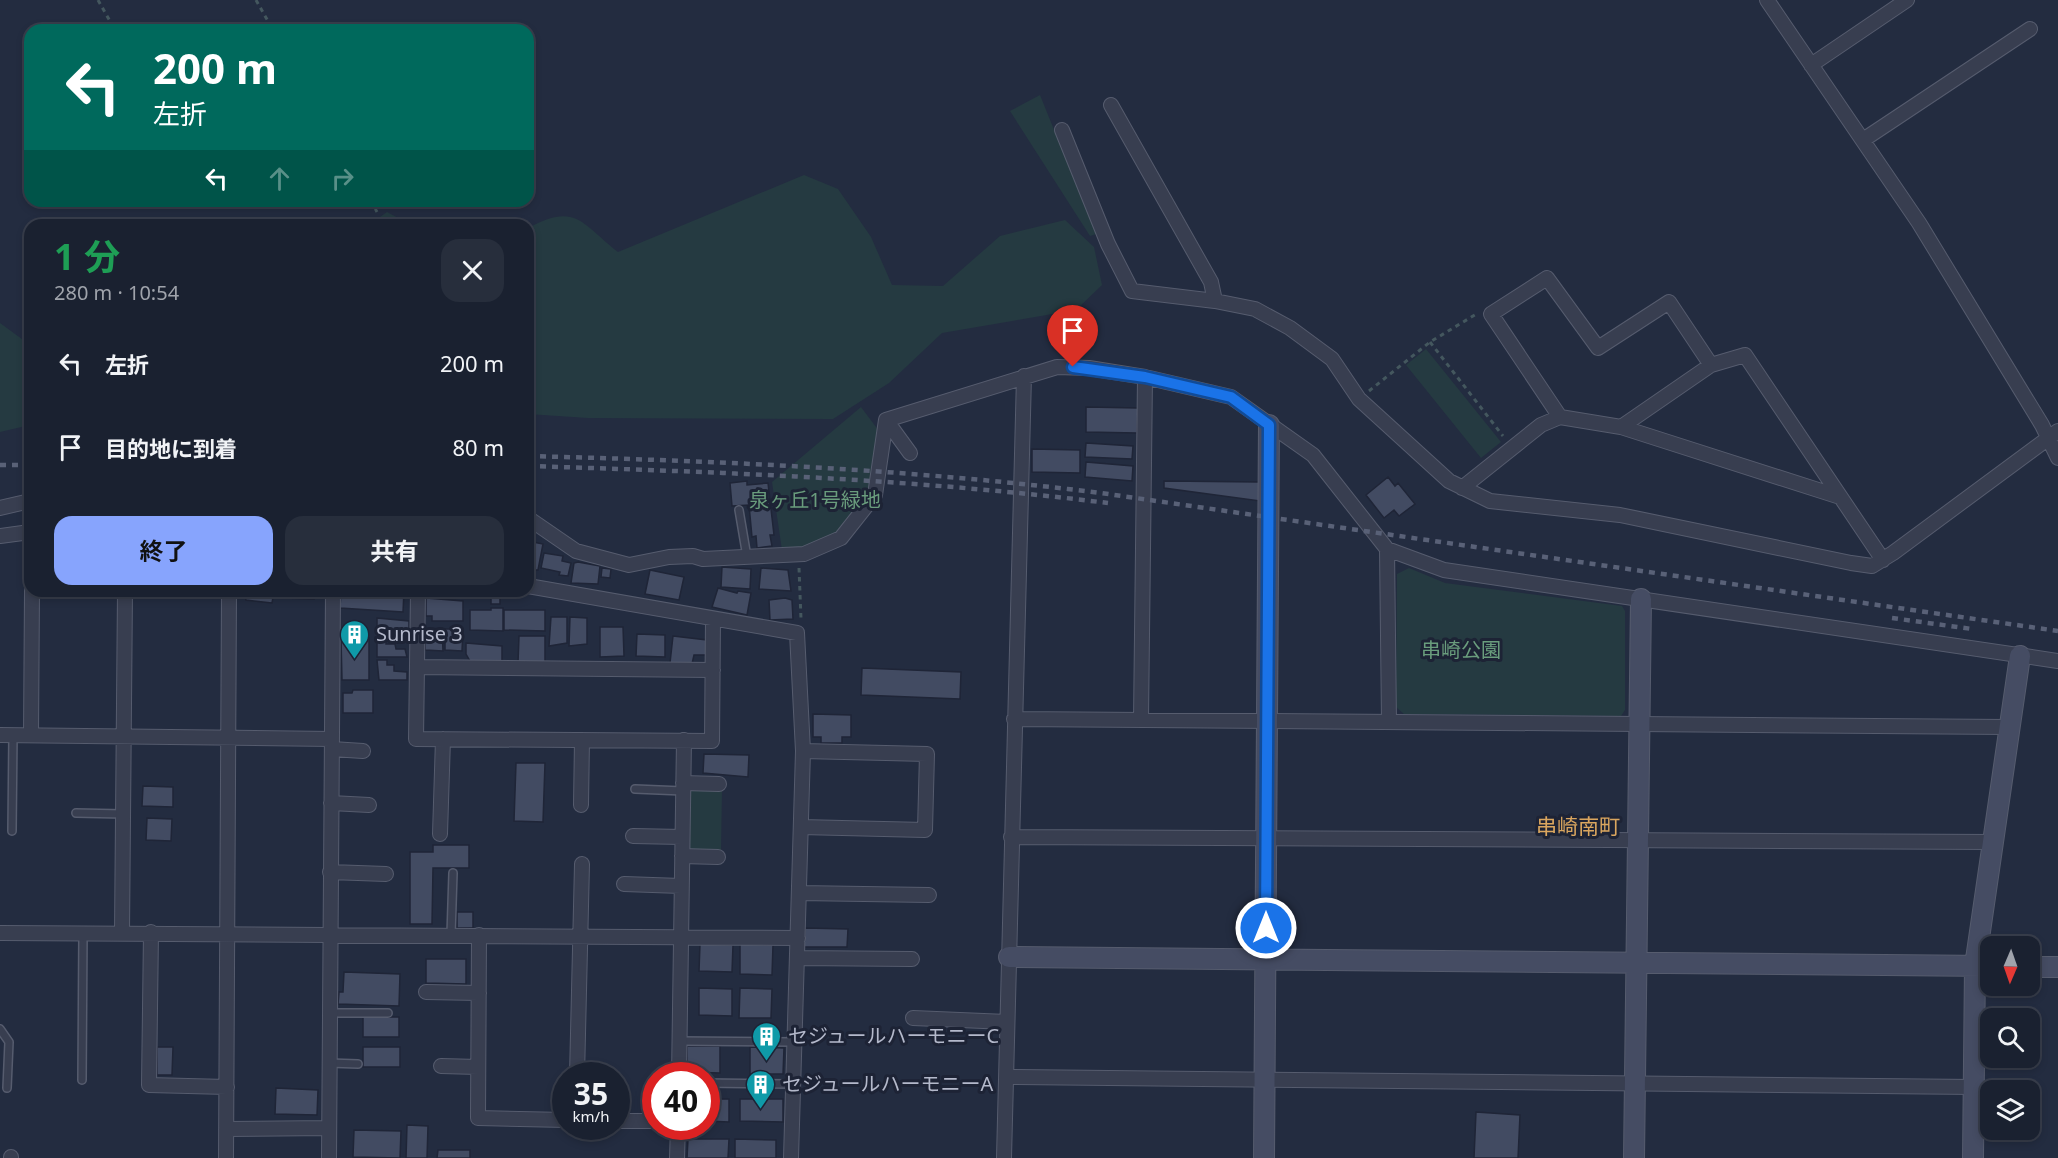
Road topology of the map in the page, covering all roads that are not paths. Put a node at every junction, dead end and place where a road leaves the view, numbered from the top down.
1 (1767, 0) edge
2 (1907, 0) edge
3 (2030, 29) dead end
4 (1811, 65) junction
5 (1111, 105) dead end
6 (1062, 130) dead end
7 (1863, 140) junction
8 (1215, 301) junction
9 (1711, 365) junction
10 (1024, 376) junction
11 (1145, 377) junction
12 (1560, 417) junction
13 (886, 420) junction
14 (1269, 425) junction
15 (1621, 427) junction
16 (2054, 435) edge
17 (910, 453) dead end
18 (2058, 458) edge
19 (1462, 488) junction
20 (1840, 497) junction
21 (24, 502) edge
22 (0, 508) edge
23 (739, 510) dead end
24 (534, 522) edge
25 (24, 533) edge
26 (0, 536) edge
27 (1387, 549) junction
28 (747, 557) junction
29 (1883, 560) junction
30 (534, 587) edge
31 (32, 597) edge
32 (125, 597) edge
33 (229, 597) edge
34 (333, 597) edge
35 (417, 597) edge
36 (1641, 599) junction
37 (713, 619) junction
38 (2020, 656) junction
39 (2058, 661) edge
40 (417, 667) junction
41 (713, 669) junction
42 (1014, 718) junction
43 (1142, 720) junction
44 (1267, 721) junction
45 (1389, 722) junction
46 (1637, 724) junction
47 (2007, 727) junction
48 (6, 735) edge
49 (31, 735) junction
50 (124, 736) junction
51 (228, 738) junction
52 (443, 739) junction
53 (582, 740) junction
54 (684, 740) junction
55 (332, 744) junction
56 (363, 751) dead end
57 (803, 751) junction
58 (719, 784) dead end
59 (683, 787) junction
60 (636, 789) dead end
61 (331, 803) junction
62 (369, 805) dead end
63 (581, 805) dead end
64 (76, 813) dead end
65 (123, 814) junction
66 (801, 827) junction
67 (12, 831) dead end
68 (441, 834) dead end
69 (633, 836) dead end
70 (682, 837) junction
71 (1011, 837) junction
72 (1267, 839) junction
73 (1637, 839) junction
74 (1992, 842) junction
75 (682, 856) junction
76 (718, 857) dead end
77 (582, 864) dead end
78 (330, 873) junction
79 (453, 873) dead end
80 (386, 874) dead end
81 (624, 884) dead end
82 (681, 886) junction
83 (799, 892) junction
84 (929, 895) dead end
85 (122, 932) junction
86 (151, 932) junction
87 (0, 933) edge
88 (83, 933) junction
89 (225, 933) junction
90 (329, 934) junction
91 (451, 935) junction
92 (479, 935) junction
93 (580, 936) junction
94 (1985, 936) edge
95 (681, 938) junction
96 (798, 938) junction
97 (1009, 957) junction
98 (797, 958) junction
99 (1266, 958) junction
100 (912, 959) dead end
101 (1636, 962) junction
102 (1980, 966) edge
103 (2040, 967) edge
104 (2058, 967) edge
105 (426, 992) dead end
106 (479, 993) junction
107 (1981, 996) edge
108 (329, 1013) junction
109 (388, 1013) dead end
110 (912, 1018) dead end
111 (1007, 1022) junction
112 (0, 1029) edge
113 (679, 1041) junction
114 (794, 1042) junction
115 (578, 1062) edge
116 (679, 1062) edge
117 (329, 1063) junction
118 (358, 1064) dead end
119 (441, 1066) dead end
120 (478, 1067) junction
121 (1006, 1077) junction
122 (82, 1080) dead end
123 (1264, 1080) junction
124 (720, 1083) edge
125 (1635, 1083) junction
126 (793, 1084) junction
127 (226, 1087) junction
128 (1974, 1087) junction
129 (8, 1088) dead end
130 (552, 1120) edge
131 (329, 1128) junction
132 (226, 1129) junction
133 (678, 1140) edge
134 (226, 1158) edge
135 (328, 1158) edge
136 (677, 1158) edge
137 (791, 1158) edge
138 (1004, 1158) edge
139 (1264, 1158) edge
140 (1634, 1158) edge
141 (1973, 1158) edge

1 - 4 street
2 - 4 street
3 - 7 street
4 - 7 street
5 - 8 street
6 - 8 street
7 - 16 street
8 - 19 street
9 - 12 street
9 - 15 street
9 - 20 street
10 - 11 street
10 - 13 street
10 - 42 street
11 - 14 street
11 - 43 street
12 - 15 street
12 - 19 street
13 - 17 street
13 - 28 street
14 - 27 street
14 - 44 street
15 - 20 street
16 - 18 street
16 - 29 street
19 - 29 street
20 - 29 street
21 - 22 street
23 - 28 lane
24 - 28 street
25 - 26 street
27 - 36 street
27 - 45 street
30 - 37 street
31 - 49 street
32 - 50 street
33 - 51 street
34 - 55 street
35 - 40 street
36 - 38 street
36 - 46 street
37 - 41 street
37 - 57 street
38 - 39 street
38 - 47 street
40 - 41 street
40 - 52 street
41 - 54 street
42 - 43 street
42 - 71 street
43 - 44 street
44 - 45 street
44 - 72 street
45 - 46 street
46 - 47 street
46 - 73 street
47 - 74 street
48 - 49 street
48 - 67 lane
49 - 50 street
50 - 51 street
50 - 65 street
51 - 55 street
51 - 89 street
52 - 53 street
52 - 68 street
53 - 54 street
53 - 63 street
54 - 59 street
55 - 56 street
55 - 61 street
57 - 66 street
57 - 66 street
58 - 59 street
59 - 60 lane
59 - 70 street
61 - 62 street
61 - 78 street
64 - 65 lane
65 - 85 street
66 - 83 street
69 - 70 street
70 - 75 street
71 - 72 street
71 - 97 street
72 - 73 street
72 - 99 street
73 - 74 street
73 - 101 street
74 - 94 street
75 - 76 street
75 - 82 street
77 - 93 street
78 - 80 street
78 - 90 street
79 - 91 lane
81 - 82 street
82 - 95 street
83 - 84 street
83 - 96 street
85 - 86 street
85 - 88 street
86 - 89 street
86 - 127 street
87 - 88 street
88 - 122 lane
89 - 90 street
89 - 127 street
90 - 91 street
90 - 108 street
91 - 92 street
92 - 93 street
92 - 106 street
93 - 95 street
93 - 115 street
95 - 96 street
95 - 113 street
96 - 98 street
97 - 99 street
97 - 111 street
98 - 100 street
98 - 114 street
99 - 101 street
99 - 123 street
101 - 102 street
101 - 125 street
103 - 104 street
105 - 106 street
106 - 120 street
107 - 128 street
108 - 109 lane
108 - 117 street
110 - 111 street
111 - 121 street
112 - 129 lane
113 - 114 lane
113 - 116 street
114 - 126 street
117 - 118 lane
117 - 131 street
119 - 120 street
120 - 130 street
121 - 123 street
121 - 138 street
123 - 125 street
123 - 139 street
124 - 126 lane
125 - 128 street
125 - 140 street
126 - 137 street
127 - 132 street
128 - 141 street
131 - 132 street
131 - 135 street
132 - 134 street
133 - 136 street

